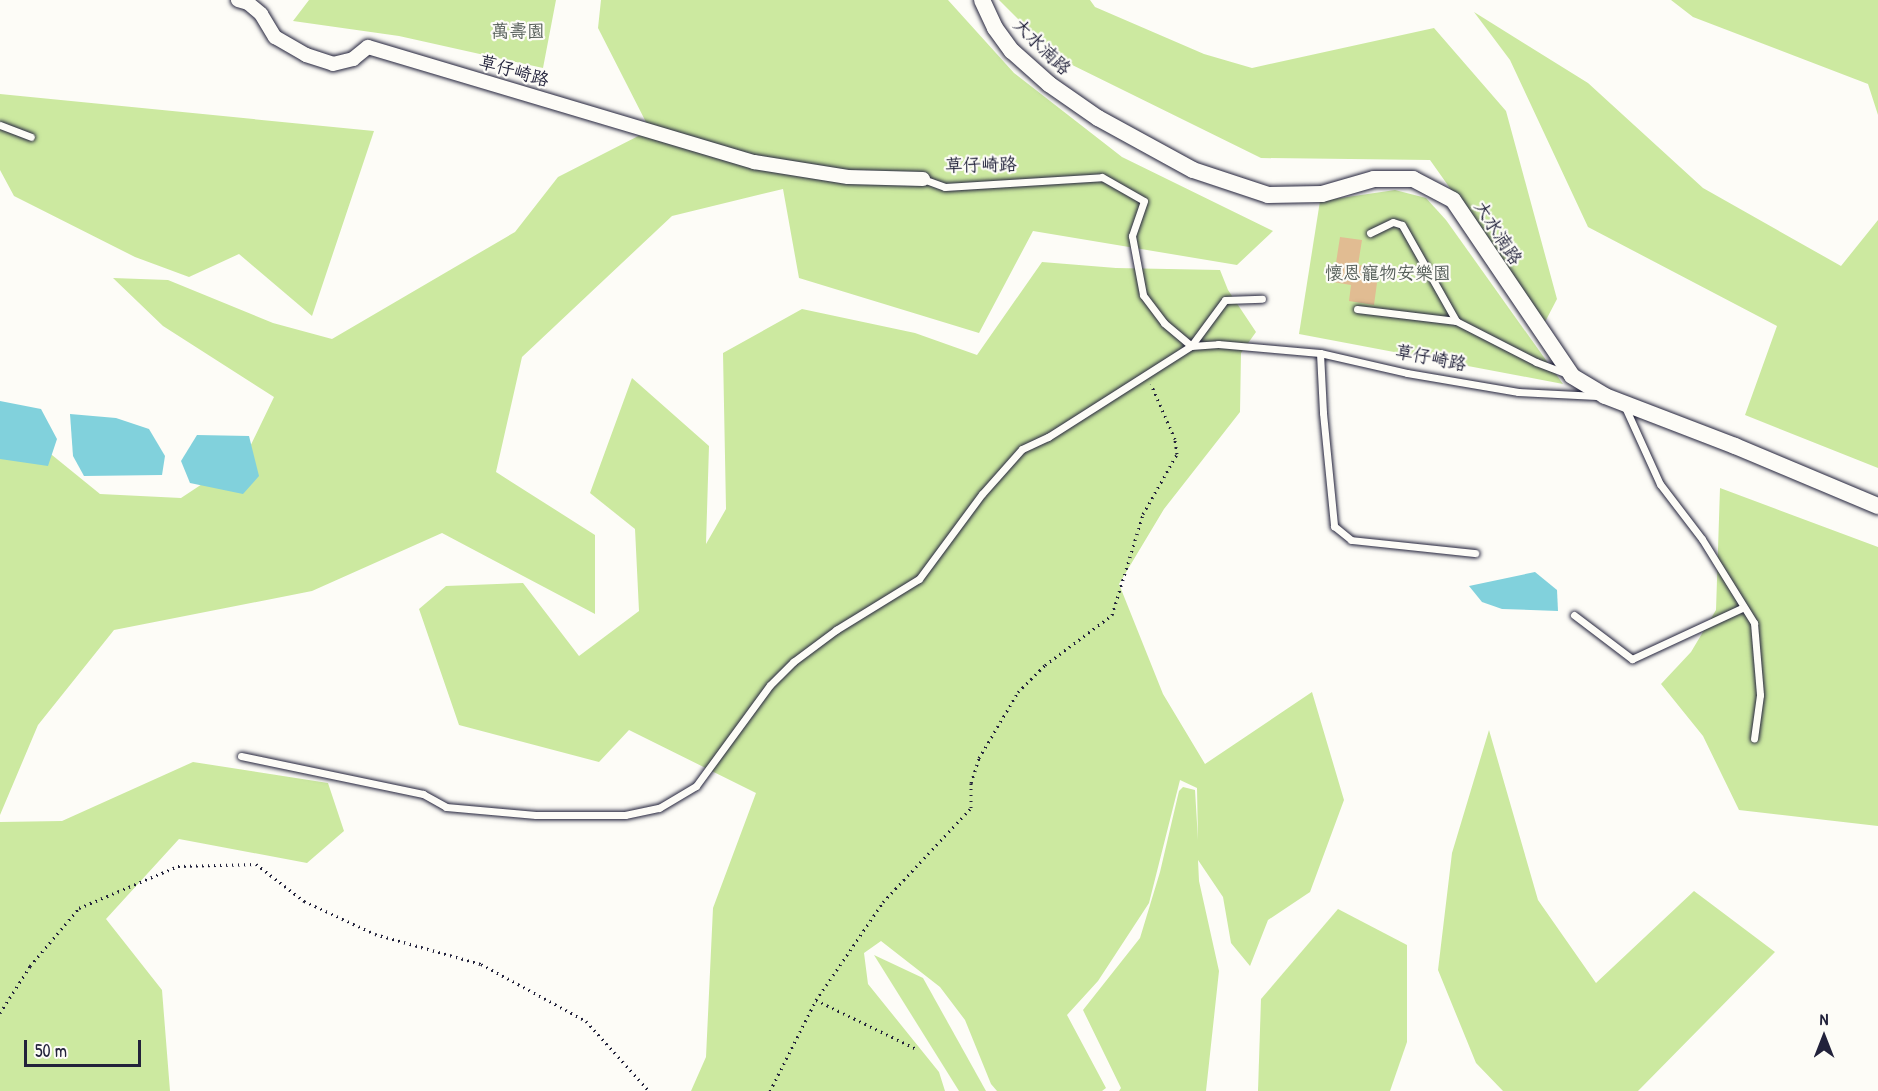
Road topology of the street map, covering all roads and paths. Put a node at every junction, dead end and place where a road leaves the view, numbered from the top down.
1 (238, 0) edge
2 (982, 0) edge
3 (0, 125) edge
4 (31, 138) dead end
5 (923, 179) joint
6 (1370, 234) dead end
7 (1262, 299) dead end
8 (1357, 309) dead end
9 (1456, 321) junction
10 (1191, 346) junction
11 (1320, 353) junction
12 (1147, 374) junction
13 (1572, 375) junction
14 (1605, 396) junction
15 (1623, 402) junction
16 (1878, 506) edge
17 (1475, 553) dead end
18 (1744, 607) junction
19 (1574, 615) dead end
20 (1754, 739) dead end
21 (241, 756) dead end
22 (816, 1000) junction
23 (0, 1013) edge
24 (915, 1048) dead end
25 (649, 1091) edge
26 (770, 1091) edge

1 - 5 street, 草仔崎路
2 - 13 street, 大水湳路
3 - 4 lane
5 - 10 lane, 草仔崎路
6 - 9 lane
7 - 10 lane
8 - 9 lane
9 - 13 lane
10 - 11 lane, 草仔崎路
10 - 12 lane
11 - 14 lane, 草仔崎路
11 - 17 lane
12 - 21 lane
12 - 22 path
13 - 14 street, 大水湳路
14 - 15 street, 大水湳路
15 - 16 street, 大水湳路
15 - 18 lane
18 - 19 lane
18 - 20 lane
22 - 24 path
22 - 26 path
23 - 25 path

